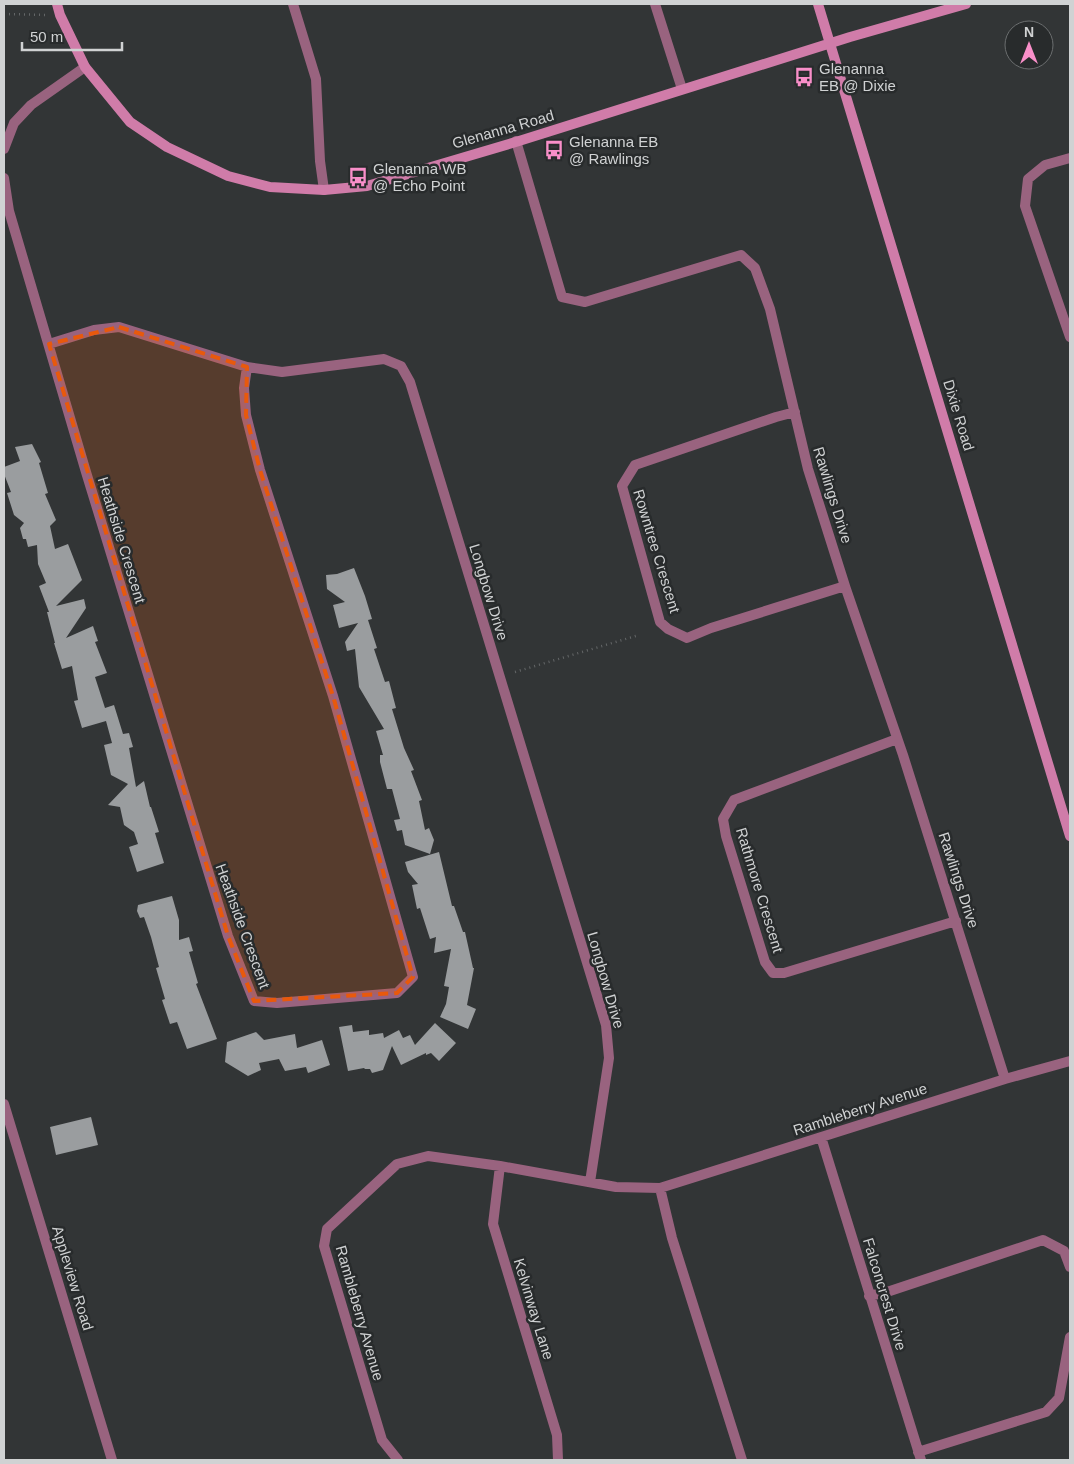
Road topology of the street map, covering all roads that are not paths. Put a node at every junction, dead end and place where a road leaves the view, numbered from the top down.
1 (57, 4) edge
2 (293, 4) edge
3 (655, 4) edge
4 (818, 4) edge
5 (966, 4) edge
6 (830, 44) junction
7 (85, 67) junction
8 (682, 89) junction
9 (516, 141) junction
10 (4, 149) edge
11 (1070, 158) edge
12 (4, 178) edge
13 (324, 190) junction
14 (1070, 337) edge
15 (48, 344) junction
16 (248, 367) junction
17 (795, 412) junction
18 (845, 586) junction
19 (897, 739) junction
20 (1070, 836) edge
21 (956, 921) junction
22 (1070, 1060) edge
23 (1005, 1079) junction
24 (4, 1104) edge
25 (822, 1137) junction
26 (500, 1166) junction
27 (590, 1182) junction
28 (660, 1188) junction
29 (1070, 1267) edge
30 (870, 1296) junction
31 (1070, 1337) edge
32 (919, 1456) edge
33 (112, 1460) edge
34 (398, 1460) edge
35 (558, 1460) edge
36 (742, 1460) edge

1 - 7 street, Glenanna Road
2 - 13 street
3 - 8 street
4 - 6 street, Dixie Road
5 - 6 street, Glenanna Road
6 - 8 street, Glenanna Road
6 - 20 street, Dixie Road
7 - 10 street
7 - 13 street, Glenanna Road
8 - 9 street, Glenanna Road
9 - 13 street, Glenanna Road
9 - 17 street, Rawlings Drive
11 - 14 street
12 - 15 street, Heathside Crescent
15 - 16 street, Longbow Drive
15 - 16 street, Heathside Crescent
16 - 27 street, Longbow Drive
17 - 18 street, Rawlings Drive
17 - 18 street, Rowntree Crescent
18 - 19 street, Rawlings Drive
19 - 21 street, Rawlings Drive
19 - 21 street, Rathmore Crescent
21 - 23 street, Rawlings Drive
22 - 23 street, Rambleberry Avenue
23 - 25 street, Rambleberry Avenue
24 - 33 street, Appleview Road
25 - 28 street, Rambleberry Avenue
25 - 30 street, Falconcrest Drive
26 - 27 street, Rambleberry Avenue
26 - 34 street, Rambleberry Avenue
26 - 35 street, Kelvinway Lane
27 - 28 street, Rambleberry Avenue
28 - 36 street
29 - 30 street
30 - 32 street, Falconcrest Drive
31 - 32 street

